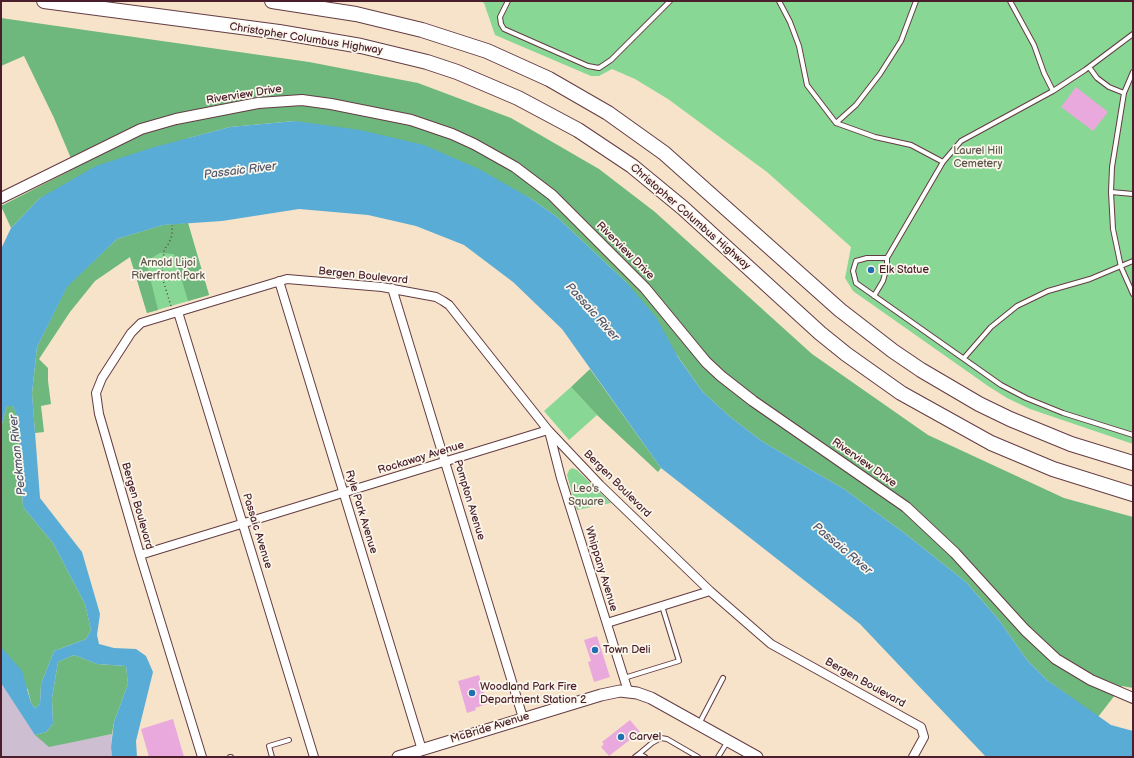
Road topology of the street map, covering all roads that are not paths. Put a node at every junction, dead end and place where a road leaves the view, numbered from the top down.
1 (44, 1) edge
2 (272, 1) edge
3 (508, 1) edge
4 (670, 1) edge
5 (779, 1) edge
6 (916, 1) edge
7 (1010, 1) edge
8 (1133, 34) edge
9 (1089, 67) junction
10 (1133, 72) edge
11 (1053, 91) junction
12 (1124, 94) junction
13 (836, 123) junction
14 (943, 162) junction
15 (1111, 192) junction
16 (1133, 194) edge
17 (1, 198) edge
18 (886, 258) junction
19 (1133, 261) edge
20 (1121, 268) junction
21 (279, 281) junction
22 (392, 288) junction
23 (1133, 294) edge
24 (874, 296) junction
25 (176, 313) junction
26 (964, 358) junction
27 (548, 430) junction
28 (1133, 435) edge
29 (446, 462) junction
30 (1133, 463) edge
31 (344, 493) junction
32 (1133, 494) edge
33 (243, 524) junction
34 (140, 555) junction
35 (710, 591) junction
36 (662, 606) junction
37 (606, 623) junction
38 (624, 678) junction
39 (723, 678) dead end
40 (628, 692) junction
41 (1133, 698) edge
42 (523, 718) junction
43 (699, 724) junction
44 (289, 740) dead end
45 (728, 741) junction
46 (422, 750) junction
47 (639, 754) junction
48 (202, 757) edge
49 (272, 757) edge
50 (314, 757) edge
51 (398, 757) edge
52 (635, 757) edge
53 (645, 757) edge
54 (698, 757) edge
55 (718, 757) edge
56 (757, 757) edge
57 (913, 757) edge

1 - 32 highway, Christopher Columbus Highway
2 - 30 highway
3 - 4 lane
5 - 13 lane
6 - 13 lane
7 - 11 lane
8 - 9 lane
9 - 11 lane
9 - 12 lane
10 - 12 lane
11 - 14 lane
12 - 15 lane
13 - 14 lane
14 - 18 lane
15 - 16 lane
15 - 20 lane
17 - 41 street, Riverview Drive
18 - 24 lane
18 - 24 lane
19 - 20 lane
20 - 23 lane
20 - 26 lane
21 - 22 street, Bergen Boulevard
21 - 25 street, Bergen Boulevard
21 - 31 street, Ryle Park Avenue
22 - 27 street, Bergen Boulevard
22 - 29 street, Pompton Avenue
24 - 26 lane
25 - 33 street, Passaic Avenue
25 - 34 street, Bergen Boulevard
26 - 28 lane
27 - 29 street, Rockaway Avenue
27 - 35 street, Bergen Boulevard
27 - 37 street, Whippany Avenue
29 - 31 street, Rockaway Avenue
29 - 42 street, Pompton Avenue
31 - 33 street, Rockaway Avenue
31 - 46 street, Ryle Park Avenue
33 - 34 street, Rockaway Avenue
33 - 50 street, Passaic Avenue
34 - 48 street, Bergen Boulevard
35 - 36 street
35 - 57 street, Bergen Boulevard
36 - 37 street
36 - 38 lane
37 - 38 street, Whippany Avenue
38 - 40 street, Whippany Avenue
39 - 43 lane
40 - 42 main road, McBride Avenue
40 - 43 main road, McBride Avenue
42 - 46 main road, McBride Avenue
43 - 45 main road, McBride Avenue
44 - 49 lane
45 - 55 lane
45 - 56 main road, McBride Avenue
46 - 51 main road, McBride Avenue
47 - 52 lane
47 - 53 lane
47 - 54 lane

